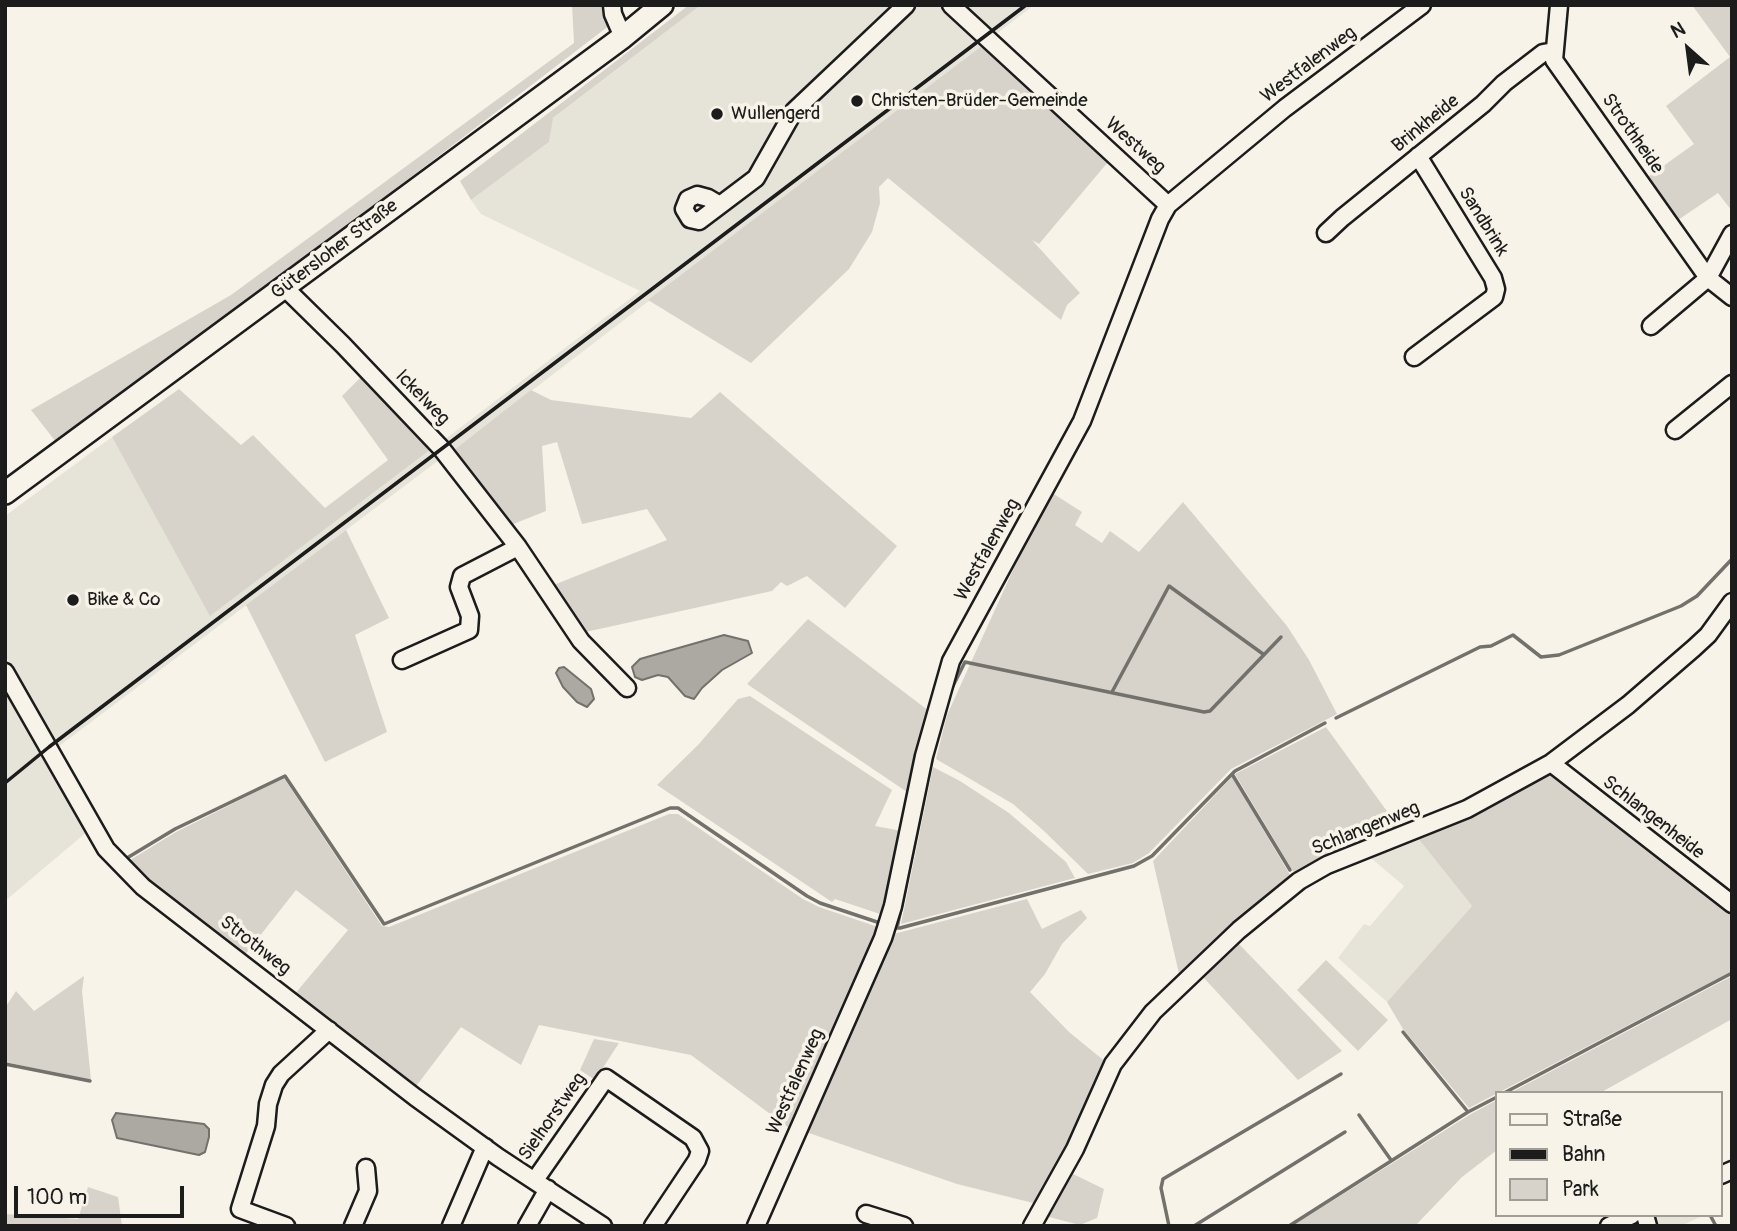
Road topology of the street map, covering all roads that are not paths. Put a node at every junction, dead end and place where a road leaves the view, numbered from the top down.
1 (612, 5) edge
2 (662, 5) edge
3 (906, 5) edge
4 (951, 5) edge
5 (1422, 5) edge
6 (1559, 5) edge
7 (623, 37) junction
8 (1554, 51) junction
9 (1418, 156) junction
10 (720, 205) dead end
11 (1168, 205) junction
12 (1326, 233) dead end
13 (1732, 234) edge
14 (1708, 278) junction
15 (285, 288) junction
16 (1732, 297) edge
17 (1651, 326) dead end
18 (1414, 357) dead end
19 (1732, 384) edge
20 (1675, 430) dead end
21 (5, 493) edge
22 (518, 547) junction
23 (1732, 602) edge
24 (402, 660) dead end
25 (5, 672) edge
26 (626, 688) dead end
27 (1551, 763) junction
28 (1732, 905) edge
29 (329, 1030) junction
30 (485, 1147) junction
31 (366, 1168) dead end
32 (542, 1185) junction
33 (866, 1214) dead end
34 (1628, 1217) edge
35 (286, 1226) edge
36 (353, 1226) edge
37 (452, 1226) edge
38 (527, 1226) edge
39 (603, 1226) edge
40 (653, 1226) edge
41 (756, 1226) edge
42 (904, 1226) edge
43 (1032, 1226) edge
44 (1609, 1226) edge

1 - 7 street
2 - 7 main road, Gütersloher Straße
3 - 10 street
4 - 11 street, Westweg
5 - 11 street, Westfalenweg
6 - 8 street
7 - 15 main road, Gütersloher Straße
8 - 9 street, Brinkheide
8 - 14 street, Strothheide
9 - 12 street, Brinkheide
9 - 18 street, Sandbrink
11 - 41 street, Westfalenweg
13 - 14 street
14 - 16 street, Strothheide
14 - 17 street
15 - 21 main road, Gütersloher Straße
15 - 22 street, Ickelweg
19 - 20 street
22 - 24 street
22 - 26 street, Ickelweg
23 - 27 street, Schlangenweg
25 - 29 street, Strothweg
27 - 28 street, Schlangenheide
27 - 43 street, Schlangenweg
29 - 30 street, Strothweg
29 - 35 street
30 - 32 street, Strothweg
30 - 37 street
31 - 36 street
32 - 38 street
32 - 39 street, Strothweg
32 - 40 street, Sielhorstweg
33 - 42 street
34 - 44 street

